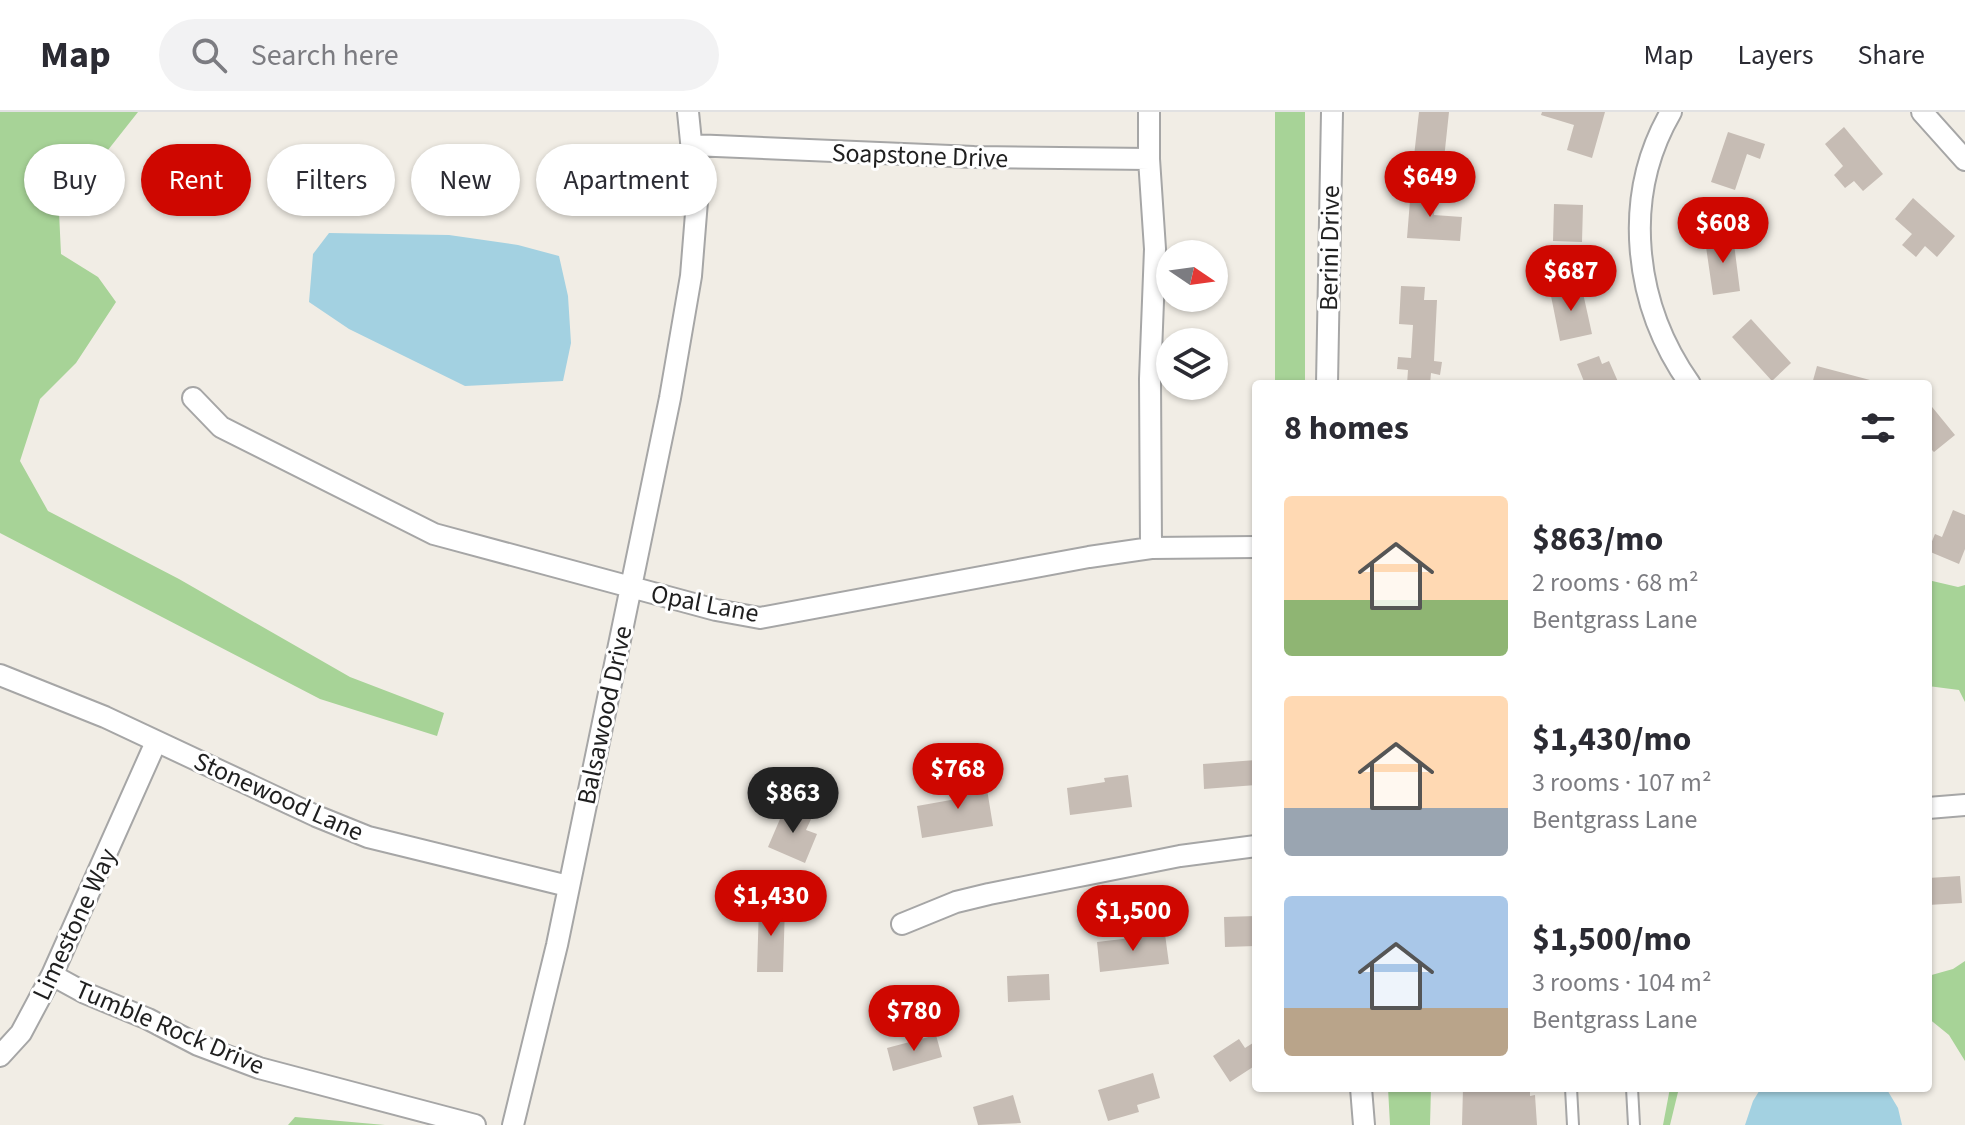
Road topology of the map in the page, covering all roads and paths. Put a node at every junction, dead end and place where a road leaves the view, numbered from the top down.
1 (688, 112) edge
2 (1149, 112) edge
3 (1332, 112) edge
4 (1671, 112) edge
5 (1922, 112) edge
6 (692, 144) edge
7 (717, 146) edge
8 (1149, 159) junction
9 (1965, 160) edge
10 (696, 216) edge
11 (1327, 380) edge
12 (1687, 380) edge
13 (193, 398) dead end
14 (1252, 547) edge
15 (1151, 548) junction
16 (631, 588) junction
17 (0, 675) edge
18 (156, 742) junction
19 (1965, 805) edge
20 (1932, 808) edge
21 (1252, 847) edge
22 (568, 886) junction
23 (902, 924) dead end
24 (52, 975) junction
25 (0, 1056) edge
26 (1361, 1092) edge
27 (1571, 1092) edge
28 (1632, 1092) edge
29 (475, 1125) edge
30 (513, 1125) edge
31 (1364, 1125) edge
32 (1573, 1125) edge
33 (1634, 1125) edge

1 - 6 street, Balsawood Drive
2 - 8 street
3 - 11 street, Berini Drive
4 - 12 street
5 - 9 street
7 - 8 street, Soapstone Drive
8 - 15 street
10 - 16 street, Balsawood Drive
13 - 16 street, Opal Lane
14 - 15 street, Opal Lane
15 - 16 street, Opal Lane
16 - 22 street, Balsawood Drive
17 - 18 street, Stonewood Lane
18 - 22 street, Stonewood Lane
18 - 24 street, Limestone Way
19 - 20 street
21 - 23 street
22 - 30 street, Balsawood Drive
24 - 25 street, Limestone Way
24 - 29 street, Tumble Rock Drive
26 - 31 street
27 - 32 lane
28 - 33 lane

